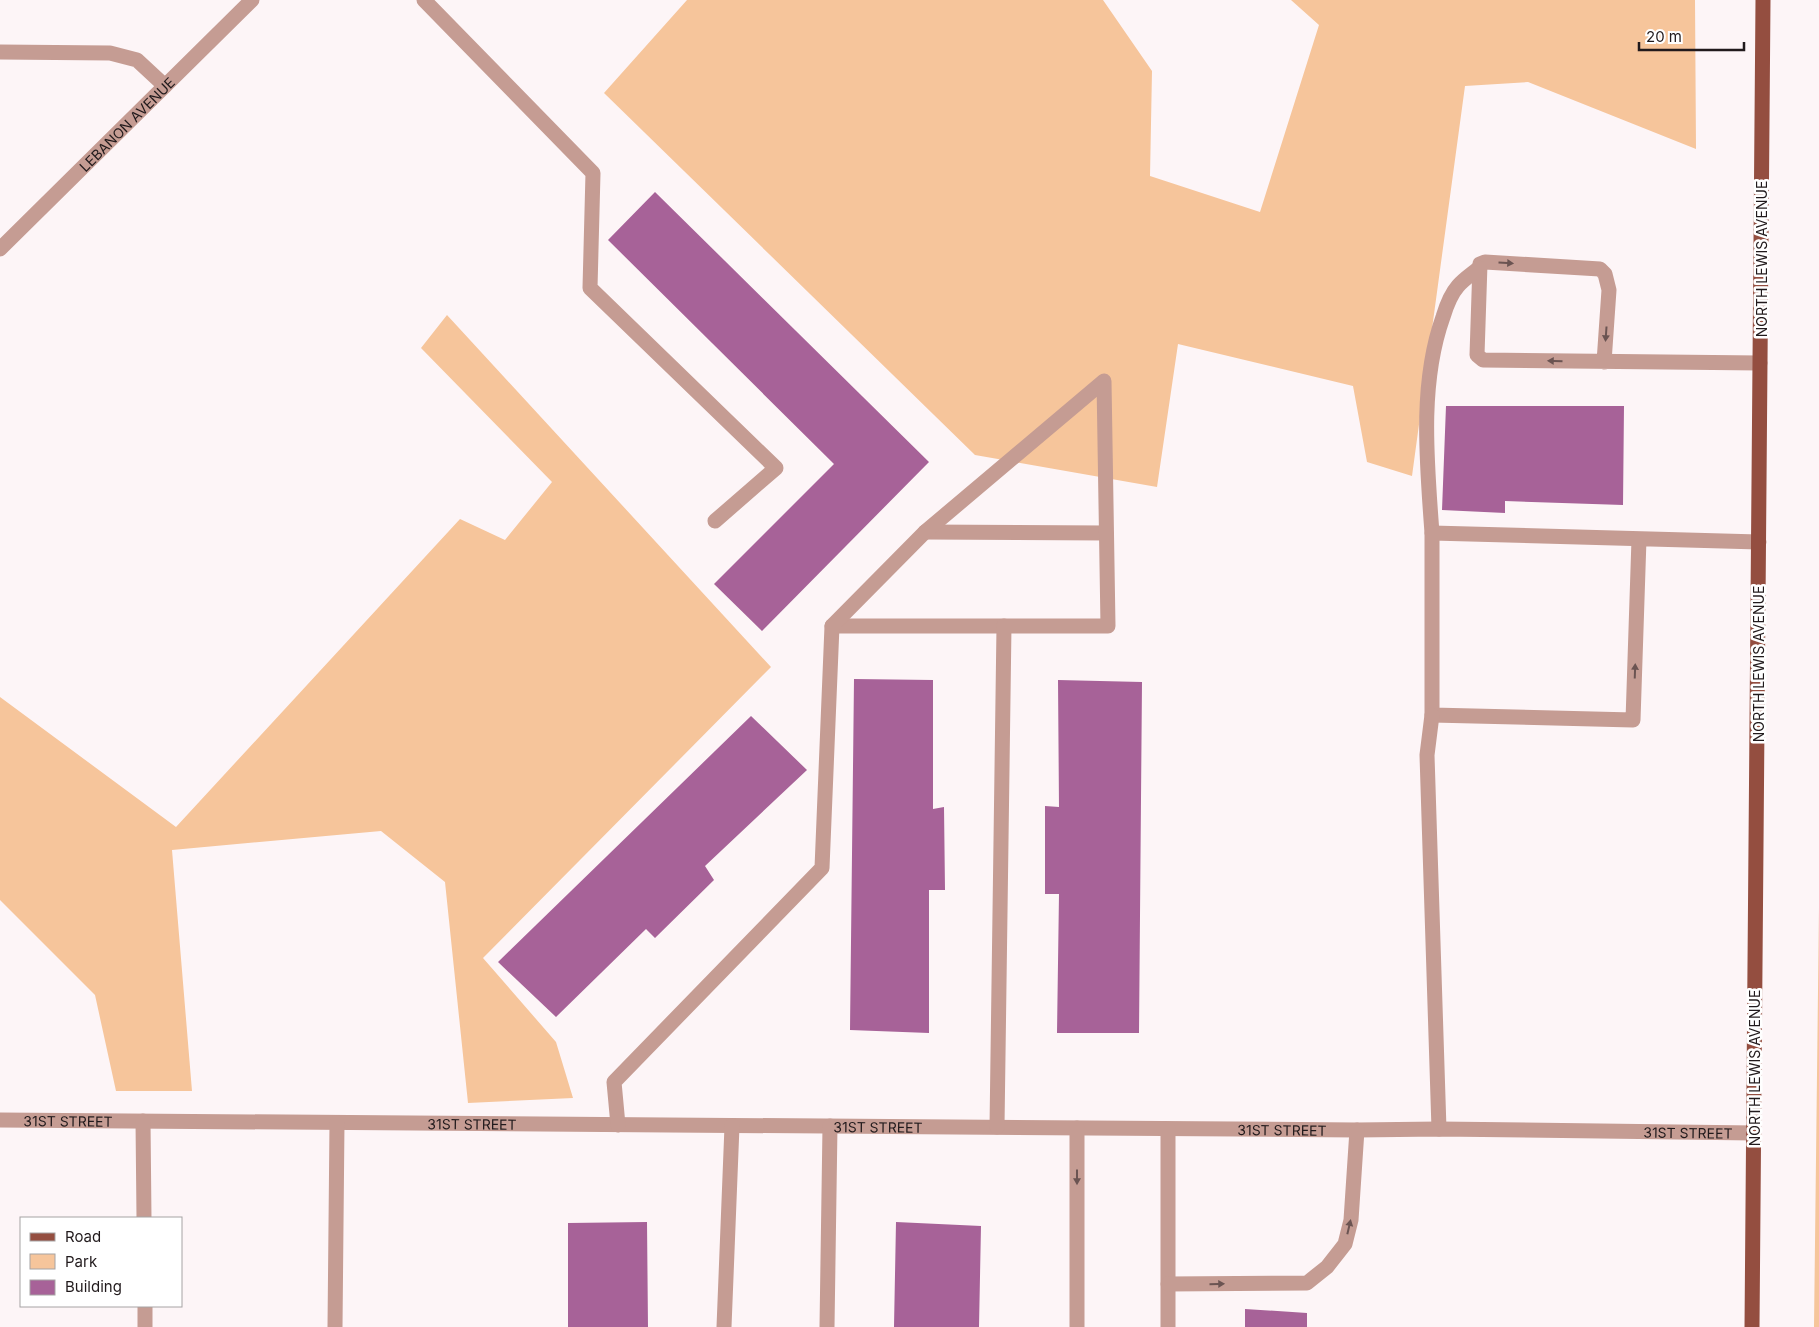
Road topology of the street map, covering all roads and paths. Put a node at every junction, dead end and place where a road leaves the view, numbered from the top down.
1 (252, 0) edge
2 (424, 0) edge
3 (1763, 0) edge
4 (0, 52) edge
5 (165, 86) junction
6 (0, 249) edge
7 (1479, 268) junction
8 (1604, 362) junction
9 (1760, 363) junction
10 (715, 521) dead end
11 (924, 532) junction
12 (1106, 533) junction
13 (1432, 533) junction
14 (1639, 539) junction
15 (1758, 542) junction
16 (832, 626) junction
17 (1004, 626) junction
18 (1432, 715) junction
19 (0, 1120) edge
20 (143, 1121) junction
21 (337, 1123) junction
22 (618, 1124) junction
23 (732, 1126) junction
24 (830, 1126) junction
25 (997, 1128) junction
26 (1076, 1128) junction
27 (1168, 1129) junction
28 (1439, 1129) junction
29 (1357, 1130) junction
30 (1754, 1133) junction
31 (144, 1217) edge
32 (1168, 1284) junction
33 (145, 1307) edge
34 (145, 1327) edge
35 (335, 1327) edge
36 (724, 1327) edge
37 (827, 1327) edge
38 (1077, 1327) edge
39 (1168, 1327) edge
40 (1752, 1327) edge

1 - 5 street, LEBANON AVENUE
2 - 10 street
3 - 9 main road, NORTH LEWIS AVENUE
4 - 5 street
5 - 6 street, LEBANON AVENUE
8 -> 7 street
7 -> 8 street
7 - 13 street
8 - 9 street
9 - 15 main road, NORTH LEWIS AVENUE
11 - 12 street
11 - 12 street
11 - 16 street
12 - 17 street
13 - 14 street
13 - 18 street
14 - 15 street
18 -> 14 street
15 - 30 main road, NORTH LEWIS AVENUE
16 - 17 street
16 - 22 street
17 - 25 street
18 - 28 street
19 - 20 street, 31ST STREET
20 - 21 street, 31ST STREET
20 - 31 street
21 - 22 street, 31ST STREET
21 - 35 street
22 - 23 street, 31ST STREET
23 - 24 street, 31ST STREET
23 - 36 street
24 - 25 street, 31ST STREET
24 - 37 street
25 - 26 street, 31ST STREET
26 - 27 street, 31ST STREET
26 -> 38 street
27 - 29 street, 31ST STREET
27 - 32 street
28 - 29 street, 31ST STREET
28 - 30 street, 31ST STREET
32 -> 29 street
30 - 40 main road, NORTH LEWIS AVENUE
32 - 39 street
33 - 34 street

